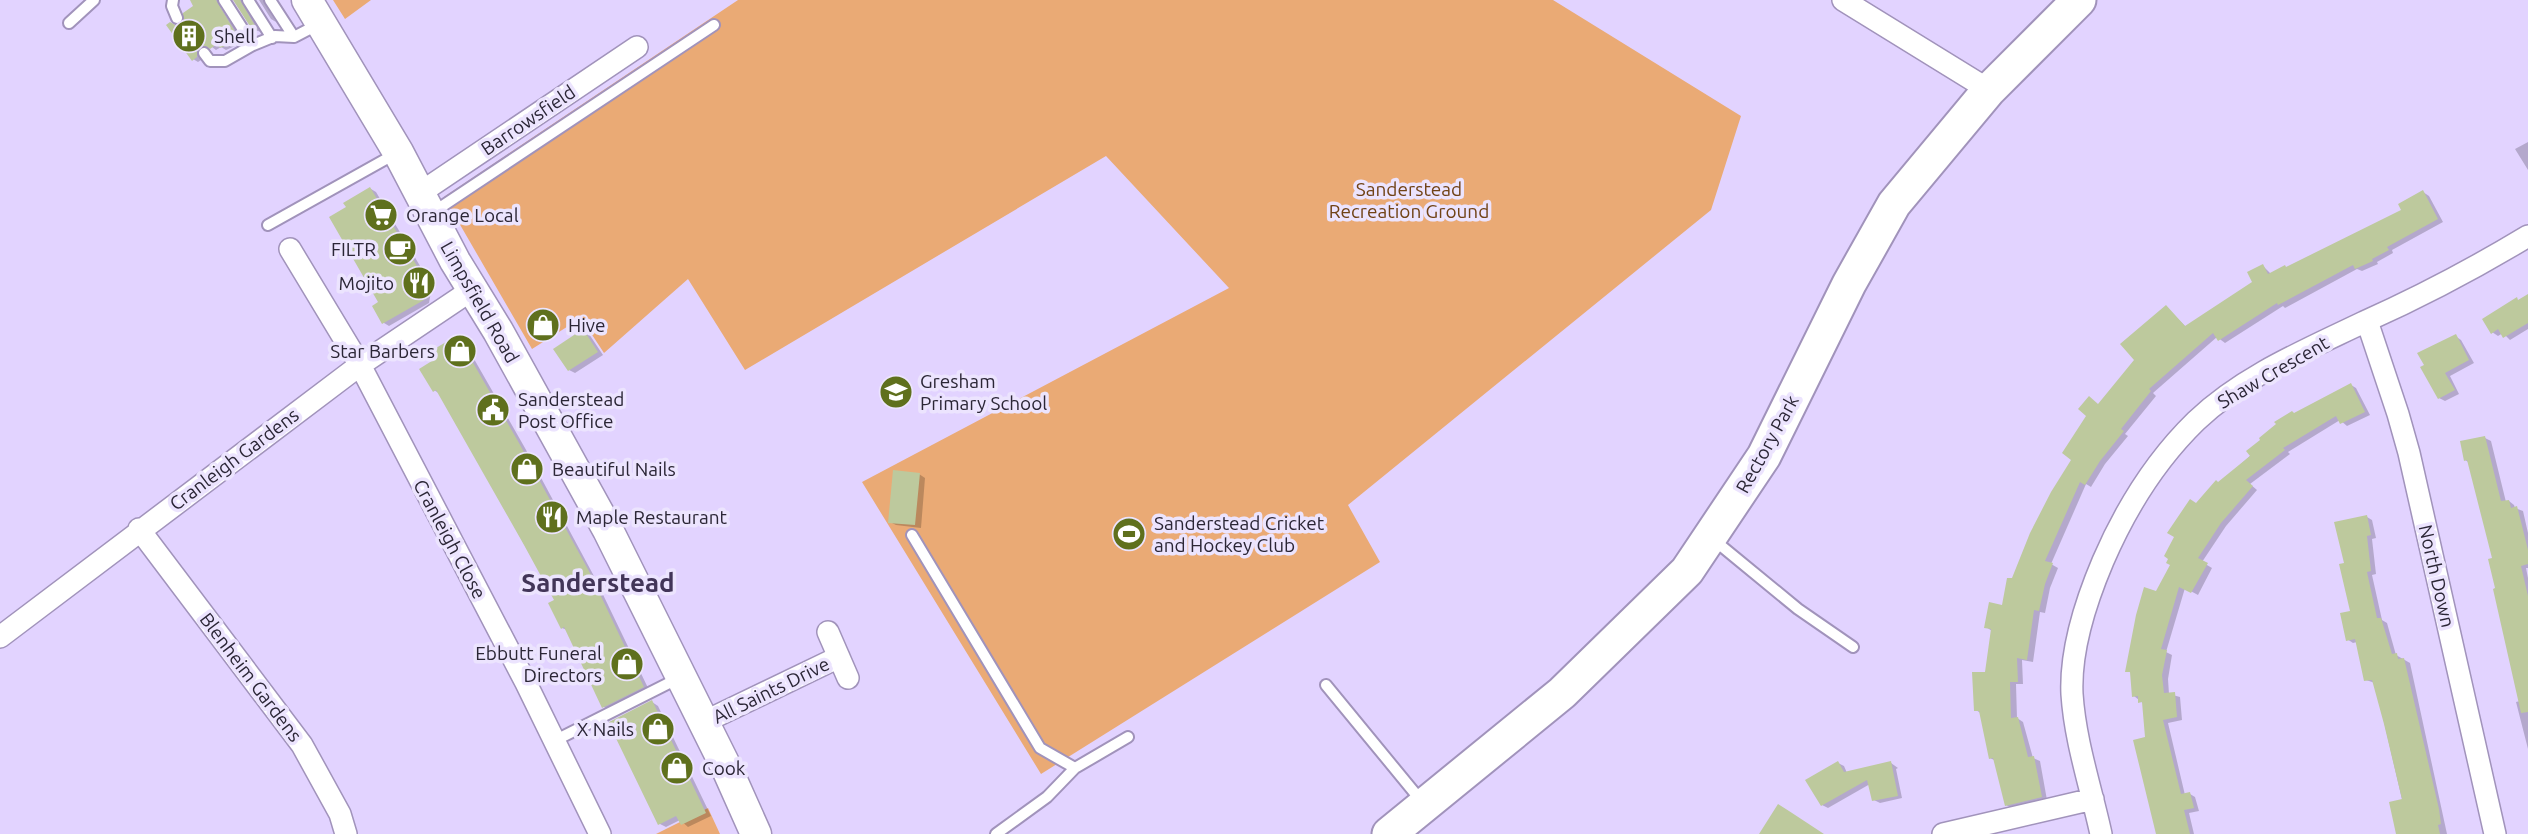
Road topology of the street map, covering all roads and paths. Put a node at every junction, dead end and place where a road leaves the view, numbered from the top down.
1 (94, 0) edge
2 (173, 0) edge
3 (224, 0) edge
4 (248, 0) edge
5 (270, 0) edge
6 (1843, 0) edge
7 (2079, 0) edge
8 (314, 12) edge
9 (177, 18) dead end
10 (69, 23) dead end
11 (713, 25) dead end
12 (294, 37) junction
13 (272, 38) junction
14 (253, 45) junction
15 (637, 47) dead end
16 (204, 53) dead end
17 (1989, 90) junction
18 (398, 152) junction
19 (425, 204) junction
20 (268, 225) dead end
21 (2528, 236) edge
22 (290, 249) dead end
23 (472, 289) junction
24 (2367, 321) junction
25 (360, 365) junction
26 (139, 530) junction
27 (912, 535) dead end
28 (1710, 537) junction
29 (828, 632) dead end
30 (0, 637) edge
31 (1853, 647) dead end
32 (839, 657) junction
33 (681, 677) junction
34 (848, 678) dead end
35 (1326, 685) dead end
36 (704, 722) junction
37 (1128, 737) dead end
38 (554, 741) junction
39 (1075, 768) junction
40 (2093, 799) junction
41 (1425, 805) junction
42 (346, 834) edge
43 (600, 834) edge
44 (756, 834) edge
45 (996, 834) edge
46 (1389, 834) edge
47 (1943, 834) edge
48 (2101, 834) edge
49 (2495, 834) edge

1 - 10 lane
2 - 9 lane
3 - 14 lane
4 - 13 lane
5 - 12 lane
6 - 17 street
7 - 17 main road, Rectory Park
8 - 12 lane
8 - 18 main road, Limpsfield Road
11 - 19 lane
12 - 13 lane
13 - 14 lane
14 - 16 lane
15 - 19 street, Barrowsfield
17 - 28 main road, Rectory Park
18 - 19 main road, Limpsfield Road
18 - 20 lane
19 - 23 main road, Limpsfield Road
21 - 24 street, Shaw Crescent
22 - 25 street, Cranleigh Close
23 - 25 street, Cranleigh Gardens
23 - 33 main road, Limpsfield Road
24 - 40 street, Shaw Crescent
24 - 49 street, North Down
25 - 26 street, Cranleigh Gardens
25 - 38 street, Cranleigh Close
26 - 30 street, Cranleigh Gardens
26 - 42 street, Blenheim Gardens
27 - 39 lane
28 - 31 lane
28 - 41 main road, Rectory Park
29 - 32 street, All Saints Drive
32 - 34 street, All Saints Drive
32 - 36 street, All Saints Drive
33 - 36 main road, Limpsfield Road
33 - 38 lane
35 - 41 lane
36 - 44 main road, Limpsfield Road
37 - 39 lane
38 - 43 street, Cranleigh Close
39 - 45 lane
40 - 47 street
40 - 48 street, Shaw Crescent
41 - 46 main road, Rectory Park

